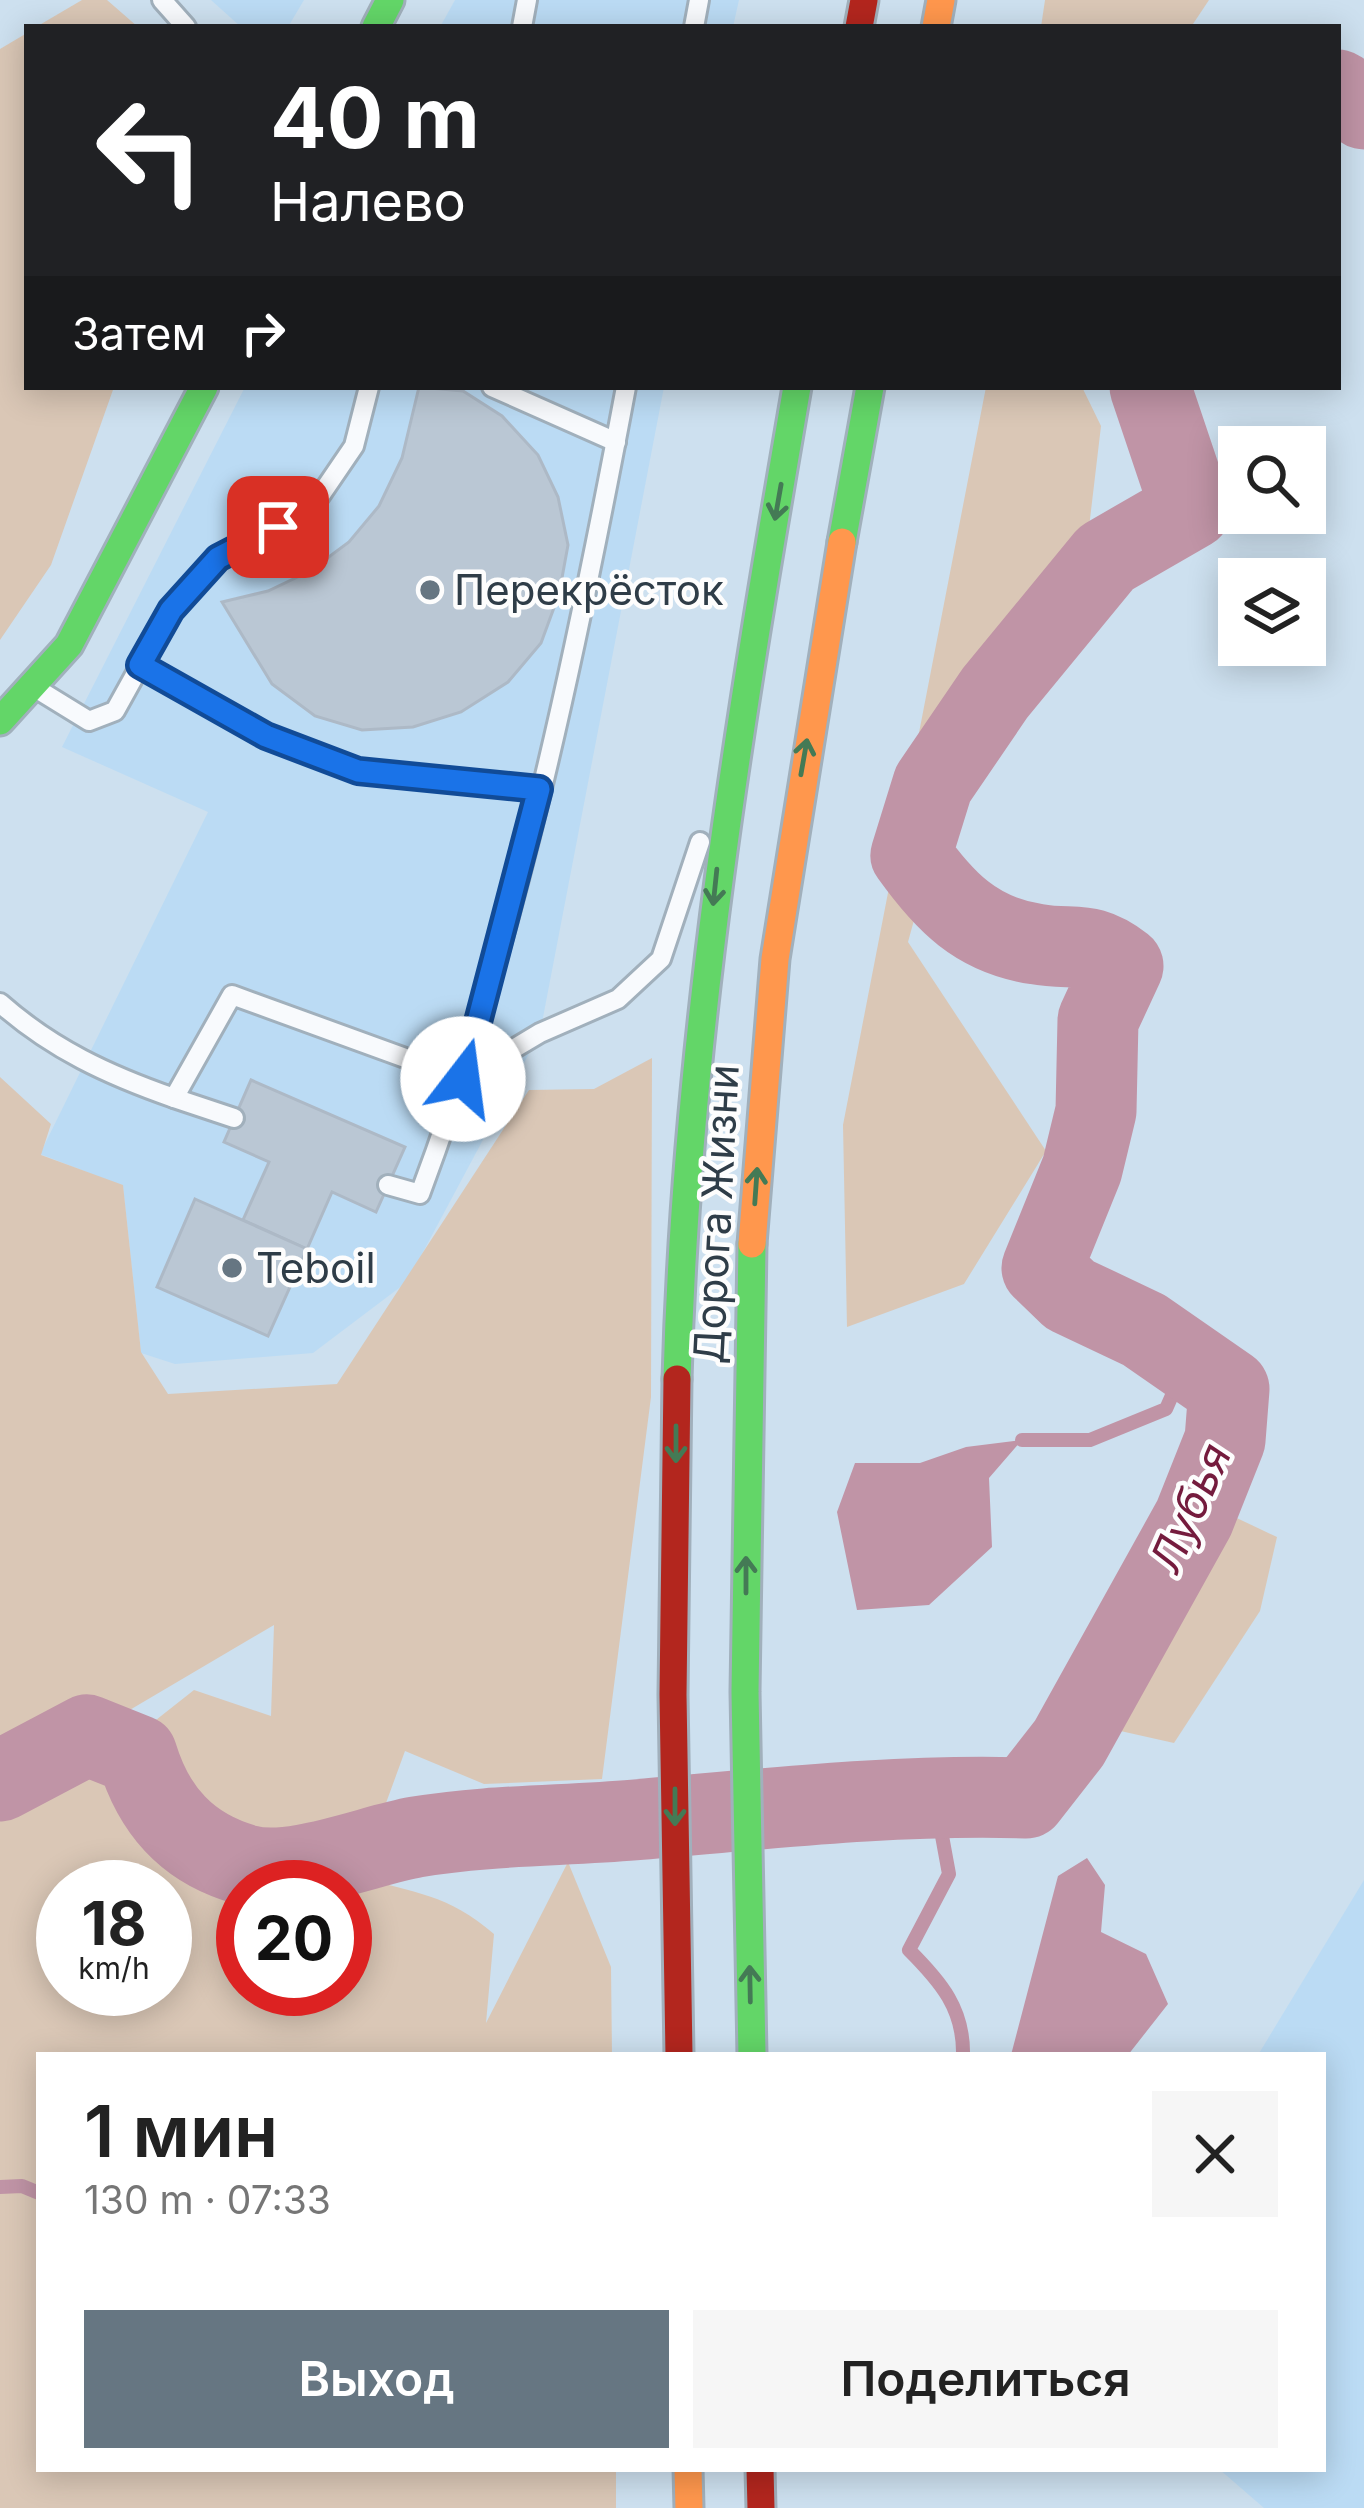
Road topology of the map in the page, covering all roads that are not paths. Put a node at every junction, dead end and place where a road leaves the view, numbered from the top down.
1 (162, 0) edge
2 (183, 24) edge
3 (369, 390) edge
4 (499, 390) edge
5 (625, 390) edge
6 (797, 390) edge
7 (869, 390) edge
8 (197, 393) edge
9 (616, 442) junction
10 (140, 665) junction
11 (32, 686) junction
12 (743, 712) junction
13 (0, 721) edge
14 (539, 789) junction
15 (0, 1003) edge
16 (463, 1079) junction
17 (174, 1097) junction
18 (234, 1118) dead end
19 (388, 1186) dead end
20 (679, 2052) edge
21 (752, 2052) edge
22 (688, 2472) edge
23 (760, 2472) edge
24 (688, 2508) edge
25 (761, 2508) edge

1 - 2 lane
3 - 10 lane
4 - 9 lane
5 - 9 lane
6 -> 12 main road, Дорога Жизни
21 -> 7 main road, Дорога Жизни
8 - 11 main road
9 - 14 lane
10 - 11 lane
10 - 14 lane
11 - 13 main road
12 - 16 lane
12 -> 20 main road, Дорога Жизни
14 - 16 lane
15 - 17 lane
16 - 17 lane
16 - 19 lane
17 - 18 lane
22 - 24 main road
23 - 25 main road

